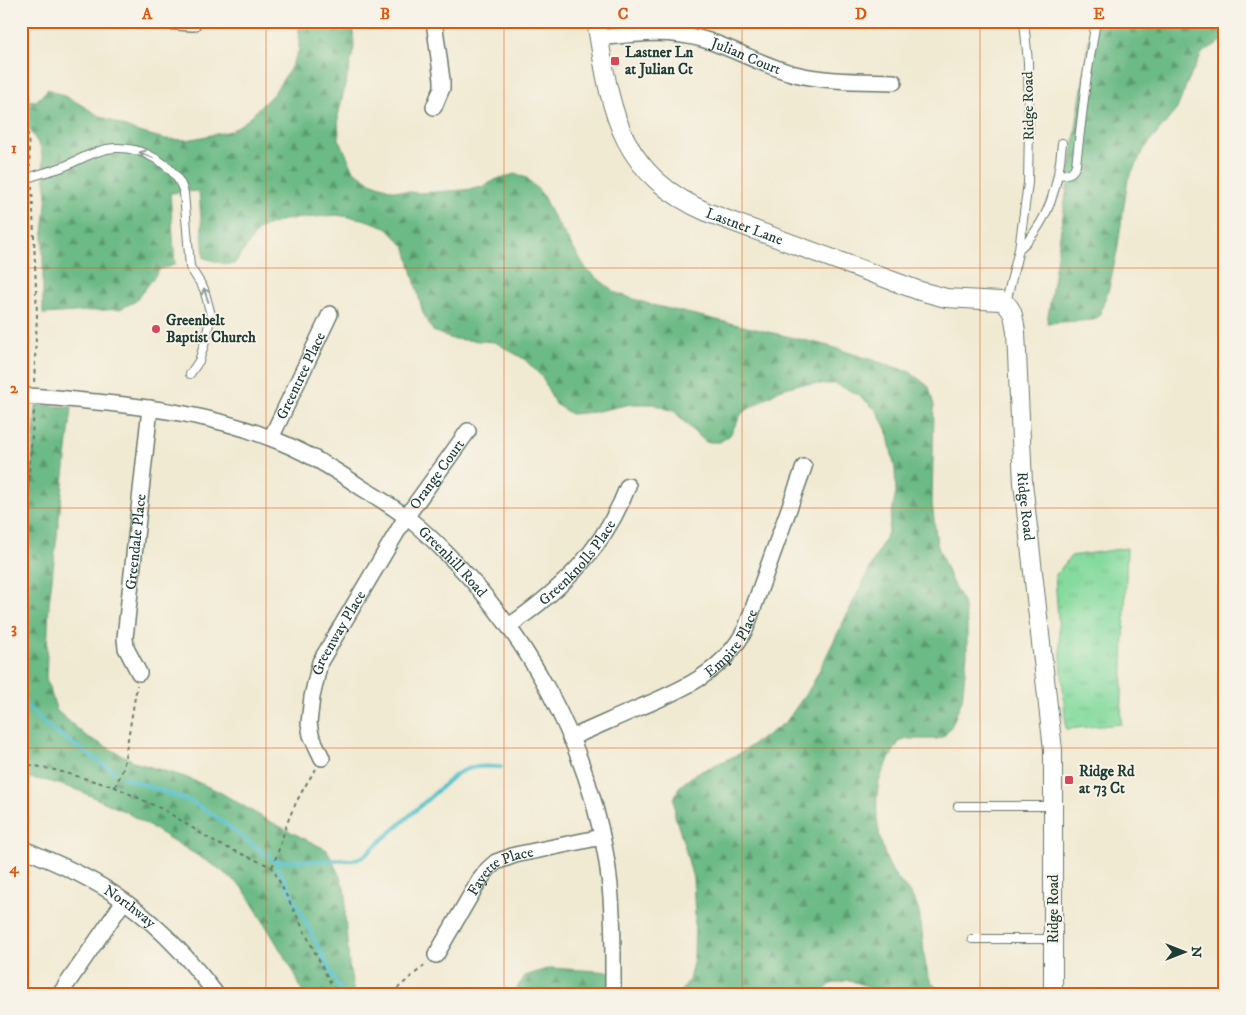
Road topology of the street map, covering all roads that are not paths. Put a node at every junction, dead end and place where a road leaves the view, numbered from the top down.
1 (163, 21) edge
2 (434, 21) edge
3 (1024, 21) edge
4 (1096, 21) edge
5 (193, 23) dead end
6 (598, 30) edge
7 (894, 82) dead end
8 (434, 107) dead end
9 (1062, 143) dead end
10 (1058, 175) junction
11 (21, 181) edge
12 (1019, 249) junction
13 (1006, 303) junction
14 (330, 314) dead end
15 (190, 374) dead end
16 (28, 392) edge
17 (150, 408) junction
18 (468, 431) dead end
19 (270, 438) junction
20 (804, 467) dead end
21 (628, 486) dead end
22 (406, 517) junction
23 (509, 626) junction
24 (139, 673) road end
25 (570, 738) junction
26 (322, 758) road end
27 (958, 806) dead end
28 (1053, 806) junction
29 (602, 837) junction
30 (21, 848) edge
31 (124, 901) junction
32 (1053, 938) junction
33 (972, 939) dead end
34 (436, 955) road end
35 (60, 994) edge
36 (216, 994) edge
37 (613, 994) edge
38 (1053, 994) edge

1 - 5 street
2 - 8 street
3 - 12 lane, Ridge Road
4 - 10 lane
6 - 7 street, Julian Court
6 - 13 street, Lastner Lane
9 - 10 lane
10 - 12 lane
15 -> 11 lane
12 - 13 lane, Ridge Road
13 - 28 street, Ridge Road
14 - 19 street, Greentree Place
16 - 17 street, Greenhill Road
17 - 19 street, Greenhill Road
17 - 24 street, Greendale Place
18 - 22 street, Orange Court
19 - 22 street, Greenhill Road
20 - 25 street, Empire Place
21 - 23 street, Greenknolls Place
22 - 23 street, Greenhill Road
22 - 26 street, Greenway Place
23 - 25 street, Greenhill Road
25 - 29 street, Greenhill Road
27 - 28 lane
28 - 32 street, Ridge Road
29 - 34 street, Fayette Place
29 - 37 street, Greenhill Road
30 - 31 street, Northway
31 - 35 street
31 - 36 street, Northway
32 - 33 lane
32 - 38 street, Ridge Road

